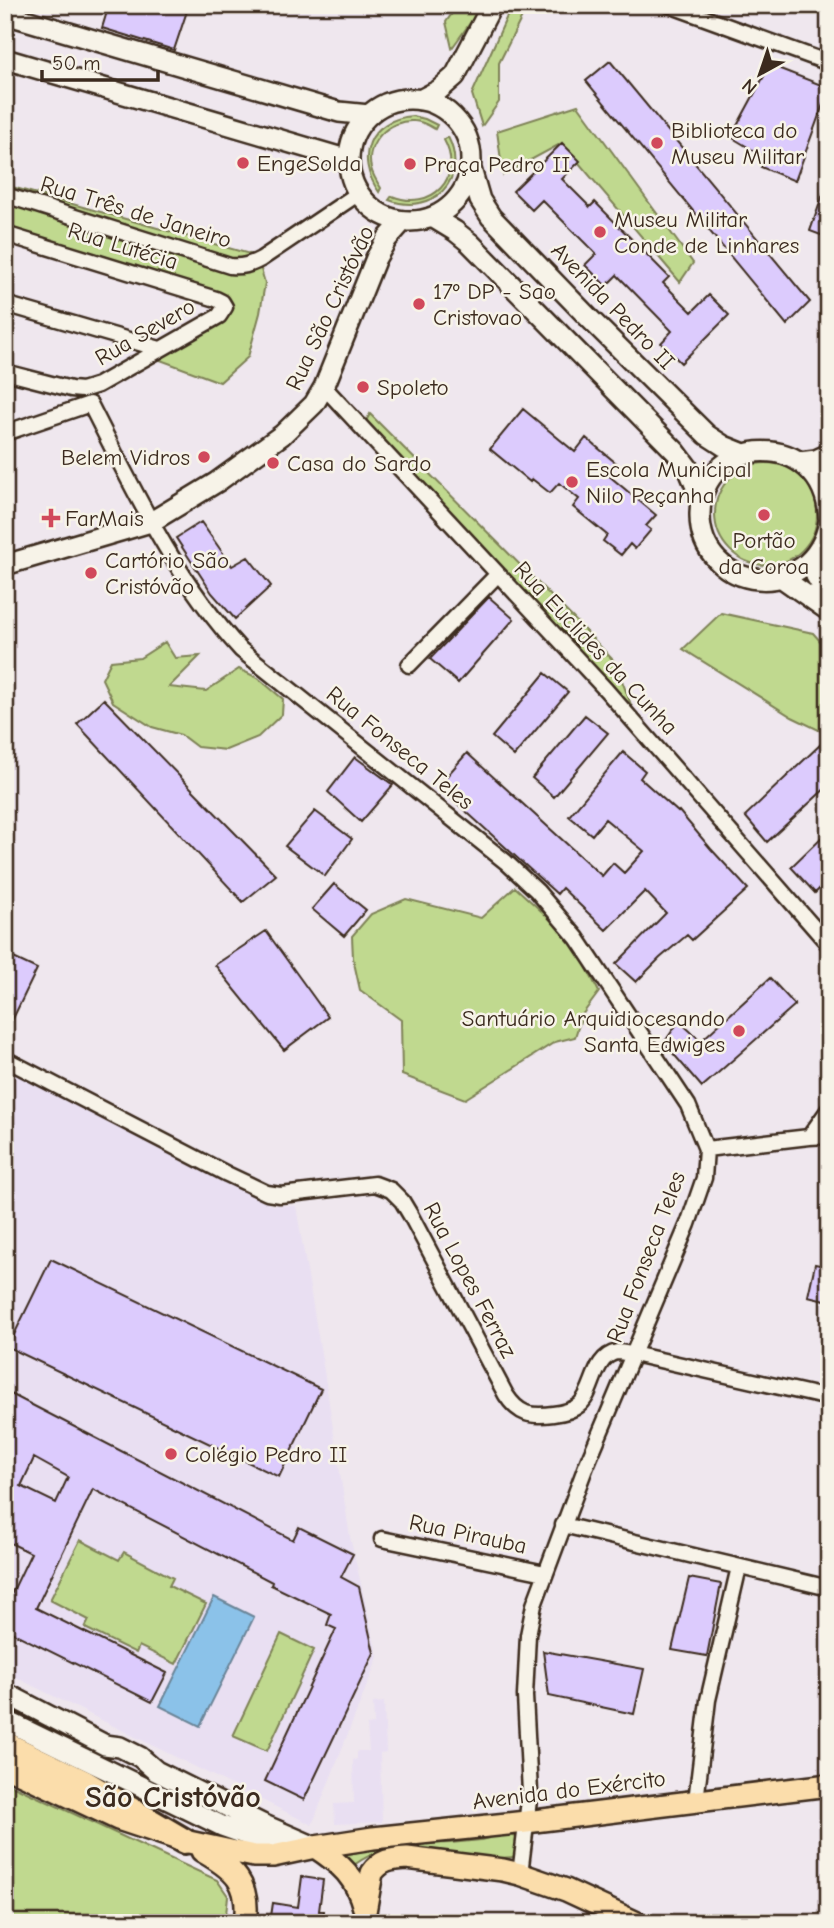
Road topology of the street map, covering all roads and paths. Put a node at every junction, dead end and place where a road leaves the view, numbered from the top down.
1 (492, 5) edge
2 (673, 6) edge
3 (5, 14) edge
4 (5, 59) edge
5 (829, 63) edge
6 (420, 100) junction
7 (369, 115) junction
8 (349, 160) junction
9 (471, 169) junction
10 (359, 193) junction
11 (5, 195) edge
12 (432, 217) junction
13 (403, 221) junction
14 (5, 234) edge
15 (5, 304) edge
16 (225, 307) joint
17 (160, 349) junction
18 (5, 372) edge
19 (324, 387) junction
20 (5, 433) edge
21 (744, 454) junction
22 (828, 460) edge
23 (800, 462) junction
24 (702, 501) junction
25 (151, 522) junction
26 (828, 526) edge
27 (811, 561) junction
28 (5, 565) edge
29 (498, 575) junction
30 (782, 578) junction
31 (829, 598) edge
32 (829, 611) edge
33 (409, 665) dead end
34 (829, 944) edge
35 (5, 1059) edge
36 (829, 1109) edge
37 (829, 1136) edge
38 (809, 1137) junction
39 (706, 1149) junction
40 (633, 1354) junction
41 (829, 1398) edge
42 (563, 1525) junction
43 (382, 1539) dead end
44 (739, 1567) junction
45 (545, 1573) junction
46 (829, 1588) edge
47 (5, 1693) edge
48 (5, 1720) edge
49 (5, 1744) edge
50 (5, 1766) edge
51 (829, 1785) edge
52 (696, 1801) junction
53 (526, 1822) junction
54 (184, 1841) junction
55 (315, 1847) junction
56 (520, 1874) junction
57 (364, 1917) edge
58 (245, 1923) edge
59 (637, 1923) edge

1 - 6 street
2 - 5 street
3 - 7 street
4 - 8 street
6 - 7 street
6 - 9 street
7 - 8 street
8 - 10 street
9 - 12 street
9 - 21 street, Avenida Pedro II
10 - 11 street, Rua Três de Janeiro
10 - 13 street
12 - 13 street
12 - 24 street
13 - 19 street, Rua São Cristóvão
14 - 16 street, Rua Lutécia
15 - 17 street
16 - 17 street, Rua Severo
17 - 18 street, Rua Severo
19 - 25 street, Rua São Cristóvão
19 - 29 street, Rua Euclides da Cunha
20 - 25 street, Rua Fonseca Teles
21 - 23 street, Avenida Pedro II
21 - 24 street
22 - 23 street
23 - 26 street
24 - 30 street
25 - 28 street, Rua São Cristóvão
25 - 39 street, Rua Fonseca Teles
26 - 27 street
27 - 30 street
27 - 31 street
29 - 33 street
29 - 34 street, Rua Euclides da Cunha
30 - 32 street
35 - 40 street, Rua Lopes Ferraz
36 - 38 street
37 - 38 street
38 - 39 street
39 - 40 street, Rua Fonseca Teles
40 - 41 street
40 - 42 street, Rua Fonseca Teles
42 - 44 street
42 - 45 street, Rua Fonseca Teles
43 - 45 street, Rua Pirauba
44 - 46 street
44 - 52 street
45 - 53 street, Rua Fonseca Teles
47 - 55 street
48 - 55 street
49 - 54 highway
50 - 54 main road
51 - 52 main road, Avenida do Exército
52 - 53 main road, Avenida do Exército
53 - 55 main road, Avenida do Exército
53 - 56 street, Rua Fonseca Teles
54 - 55 main road, Avenida do Exército
54 - 58 main road
55 - 57 main road
56 - 57 main road
56 - 59 main road

